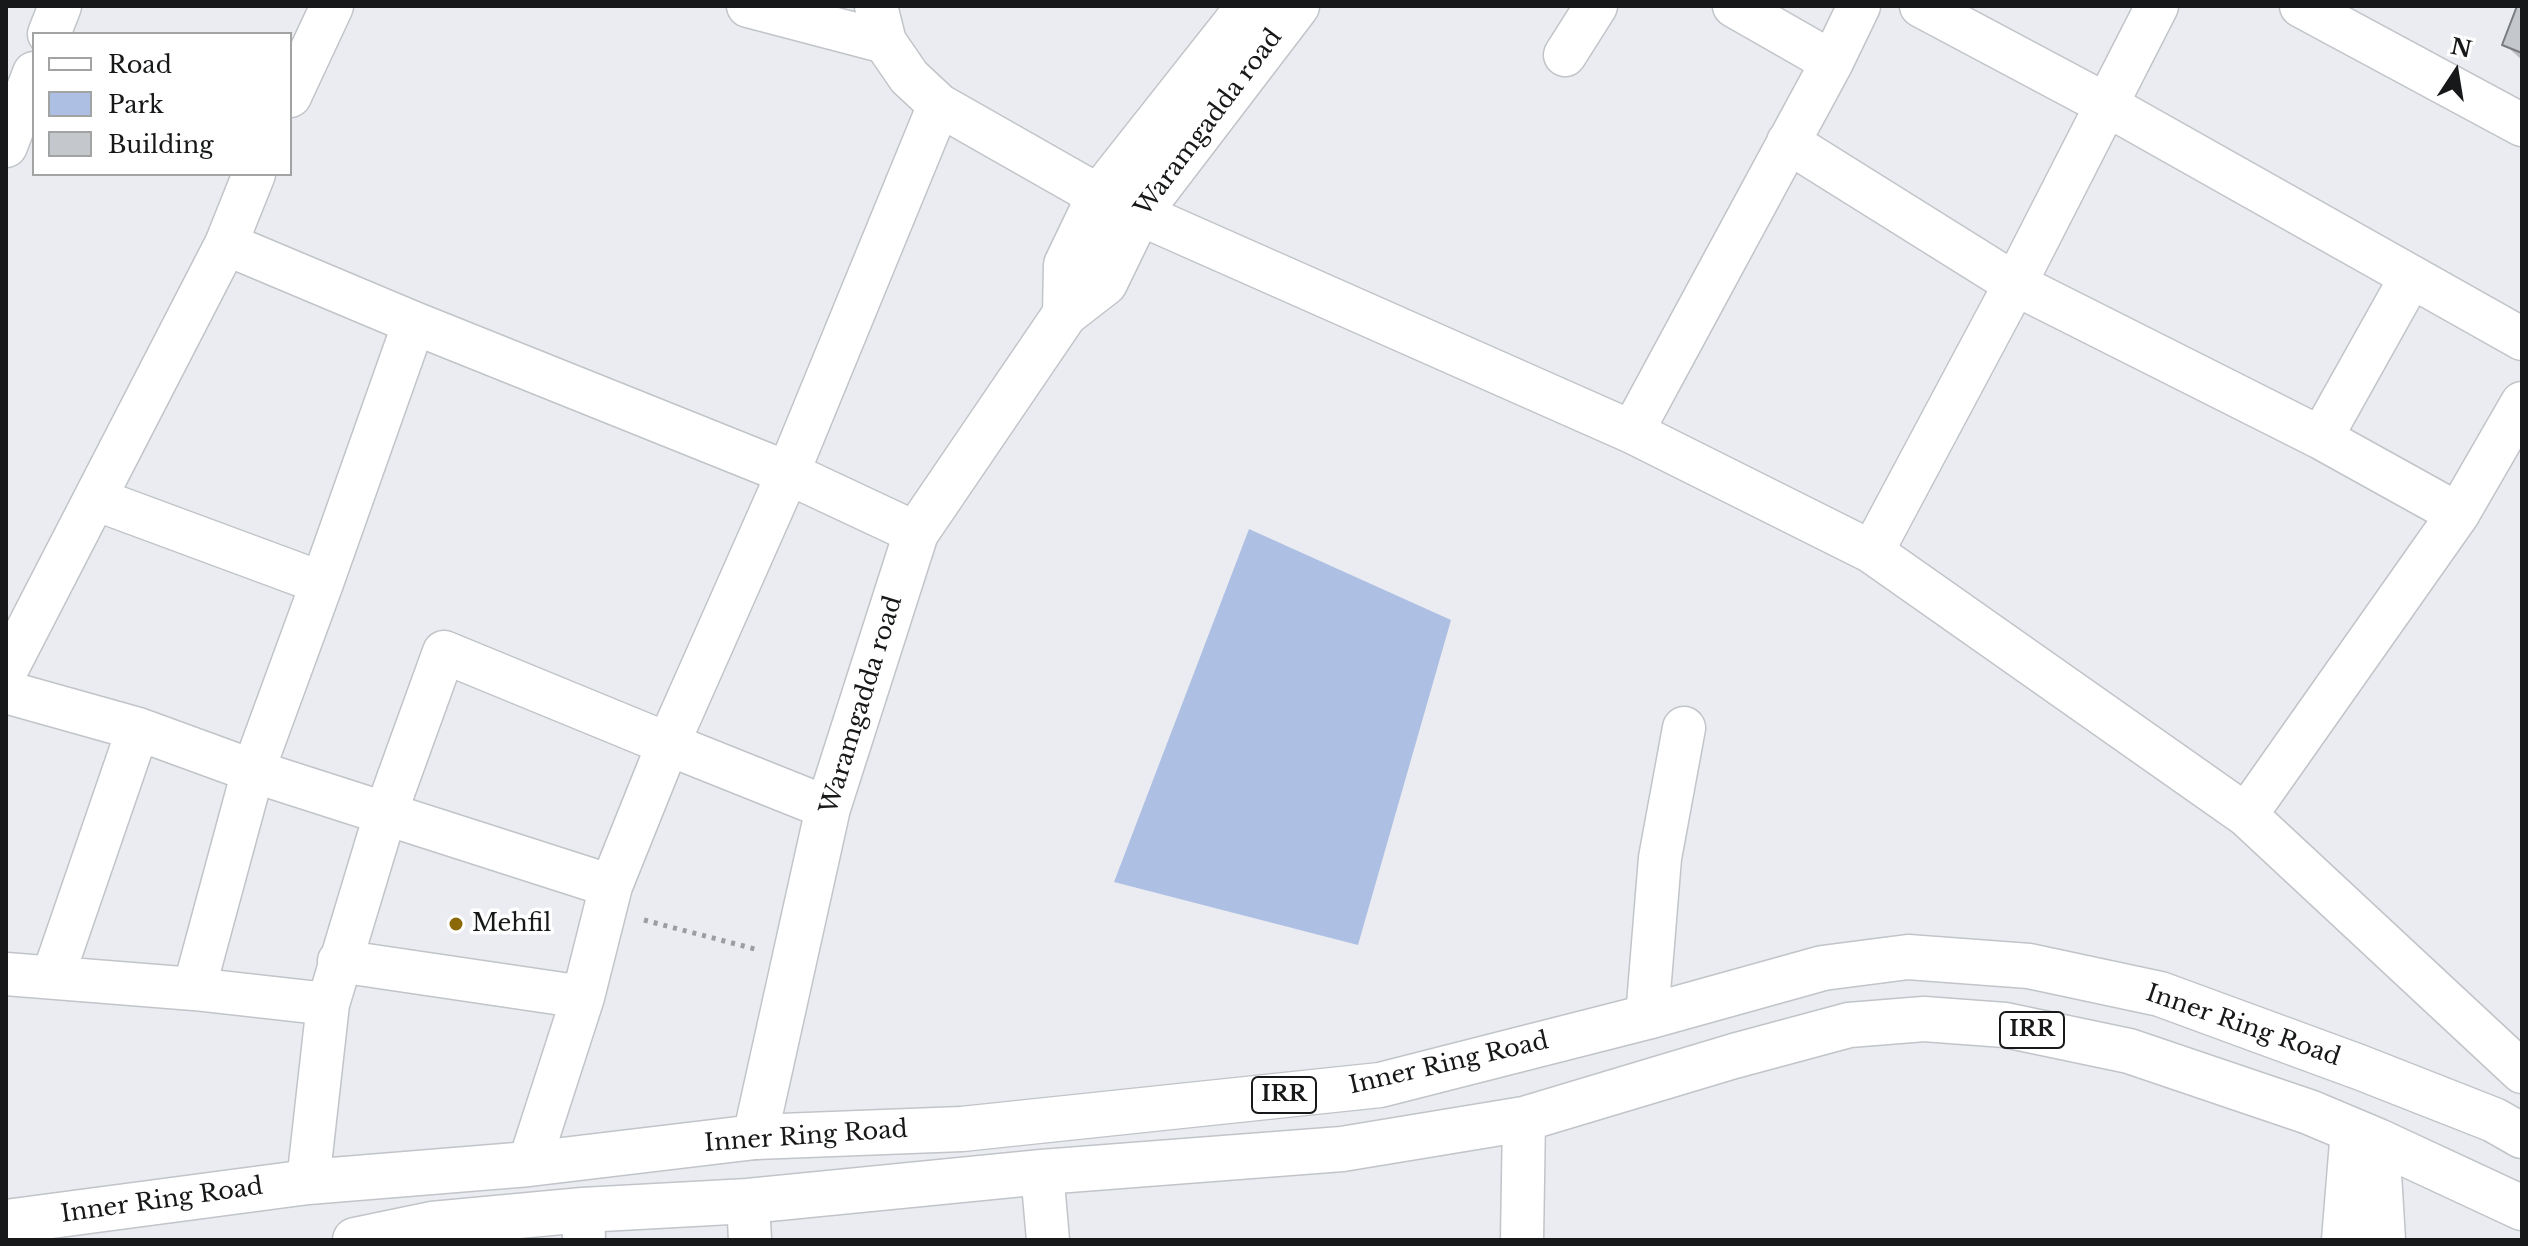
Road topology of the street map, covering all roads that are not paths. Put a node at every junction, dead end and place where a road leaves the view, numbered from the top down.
1 (60, 6) edge
2 (332, 6) edge
3 (748, 6) edge
4 (1249, 6) edge
5 (1297, 6) edge
6 (1596, 6) edge
7 (1734, 6) edge
8 (1859, 6) edge
9 (1921, 6) edge
10 (2157, 6) edge
11 (2301, 6) edge
12 (881, 24) edge
13 (50, 32) edge
14 (1565, 55) dead end
15 (1832, 62) junction
16 (32, 78) edge
17 (292, 92) edge
18 (2105, 104) junction
19 (939, 105) junction
20 (2522, 125) edge
21 (1788, 142) junction
22 (6, 146) edge
23 (253, 176) edge
24 (1099, 196) junction
25 (1139, 213) junction
26 (226, 244) junction
27 (2411, 277) junction
28 (2015, 284) junction
29 (1065, 314) junction
30 (414, 323) junction
31 (2522, 339) edge
32 (2522, 403) edge
33 (1632, 432) junction
34 (2321, 438) junction
35 (788, 473) junction
36 (95, 499) junction
37 (2458, 514) junction
38 (916, 533) junction
39 (1872, 552) junction
40 (322, 583) junction
41 (6, 671) edge
42 (6, 692) edge
43 (1684, 728) dead end
44 (138, 729) junction
45 (668, 744) junction
46 (253, 771) junction
47 (828, 808) junction
48 (385, 815) junction
49 (2246, 815) junction
50 (608, 898) junction
51 (339, 961) junction
52 (6, 974) edge
53 (53, 976) junction
54 (194, 989) junction
55 (583, 997) junction
56 (328, 1004) junction
57 (1647, 1017) junction
58 (2522, 1072) edge
59 (1300, 1093) junction
60 (1524, 1119) junction
61 (2365, 1135) junction
62 (2522, 1136) edge
63 (755, 1137) junction
64 (1303, 1152) junction
65 (529, 1164) junction
66 (1042, 1172) junction
67 (308, 1182) junction
68 (2522, 1208) edge
69 (749, 1220) edge
70 (6, 1222) edge
71 (583, 1225) edge
72 (432, 1232) edge
73 (355, 1240) edge
74 (1048, 1240) edge
75 (1522, 1240) edge
76 (2343, 1240) edge
77 (2384, 1240) edge

1 - 13 street
2 - 17 street
3 - 12 street
4 - 24 main road, Waramgadda road
5 - 25 main road, Waramgadda road
6 - 14 street
7 - 15 street
8 - 15 street
9 - 18 street
10 - 18 street
11 - 20 street
12 - 19 street
15 - 21 street
16 - 22 street
18 - 27 street
18 - 28 street
19 - 24 street
19 - 35 street
21 - 28 street
21 - 33 street
23 - 26 street
24 - 25 street
24 - 29 main road, Waramgadda road
25 - 29 main road, Waramgadda road
25 - 33 street
26 - 30 street
26 - 36 street
27 - 31 street
27 - 34 street
28 - 34 street
28 - 39 street
29 - 38 main road, Waramgadda road
30 - 35 street
30 - 40 street
32 - 37 street
33 - 39 street
34 - 37 street
35 - 38 street
35 - 45 street
36 - 40 street
36 - 41 street
37 - 49 street
38 - 47 main road, Waramgadda road
39 - 49 street
40 - 46 street
42 - 44 street
43 - 57 street
44 - 46 street
44 - 53 street
45 - 47 street
45 - 48 street
45 - 50 street
46 - 48 street
46 - 54 street
47 - 63 main road, Waramgadda road
48 - 50 street
48 - 51 street
49 - 58 street
50 - 55 street
51 - 55 street
51 - 56 street
52 - 53 street
53 - 54 street
54 - 56 street
55 - 65 street
56 - 67 street
57 - 59 main road, Inner Ring Road / IRR
57 - 62 main road, Inner Ring Road / IRR
59 - 63 main road, Inner Ring Road / IRR
59 - 64 main road
60 - 61 main road, IRR
60 - 64 main road, IRR
60 - 75 street
61 - 68 main road, IRR
61 - 76 street
61 - 77 street
63 - 65 main road, Inner Ring Road / IRR
64 - 66 main road, IRR
65 - 67 main road, Inner Ring Road / IRR
66 - 69 main road, IRR
66 - 74 street
67 - 70 main road, Inner Ring Road / IRR
69 - 71 main road, IRR
71 - 72 main road, IRR
72 - 73 main road, IRR

